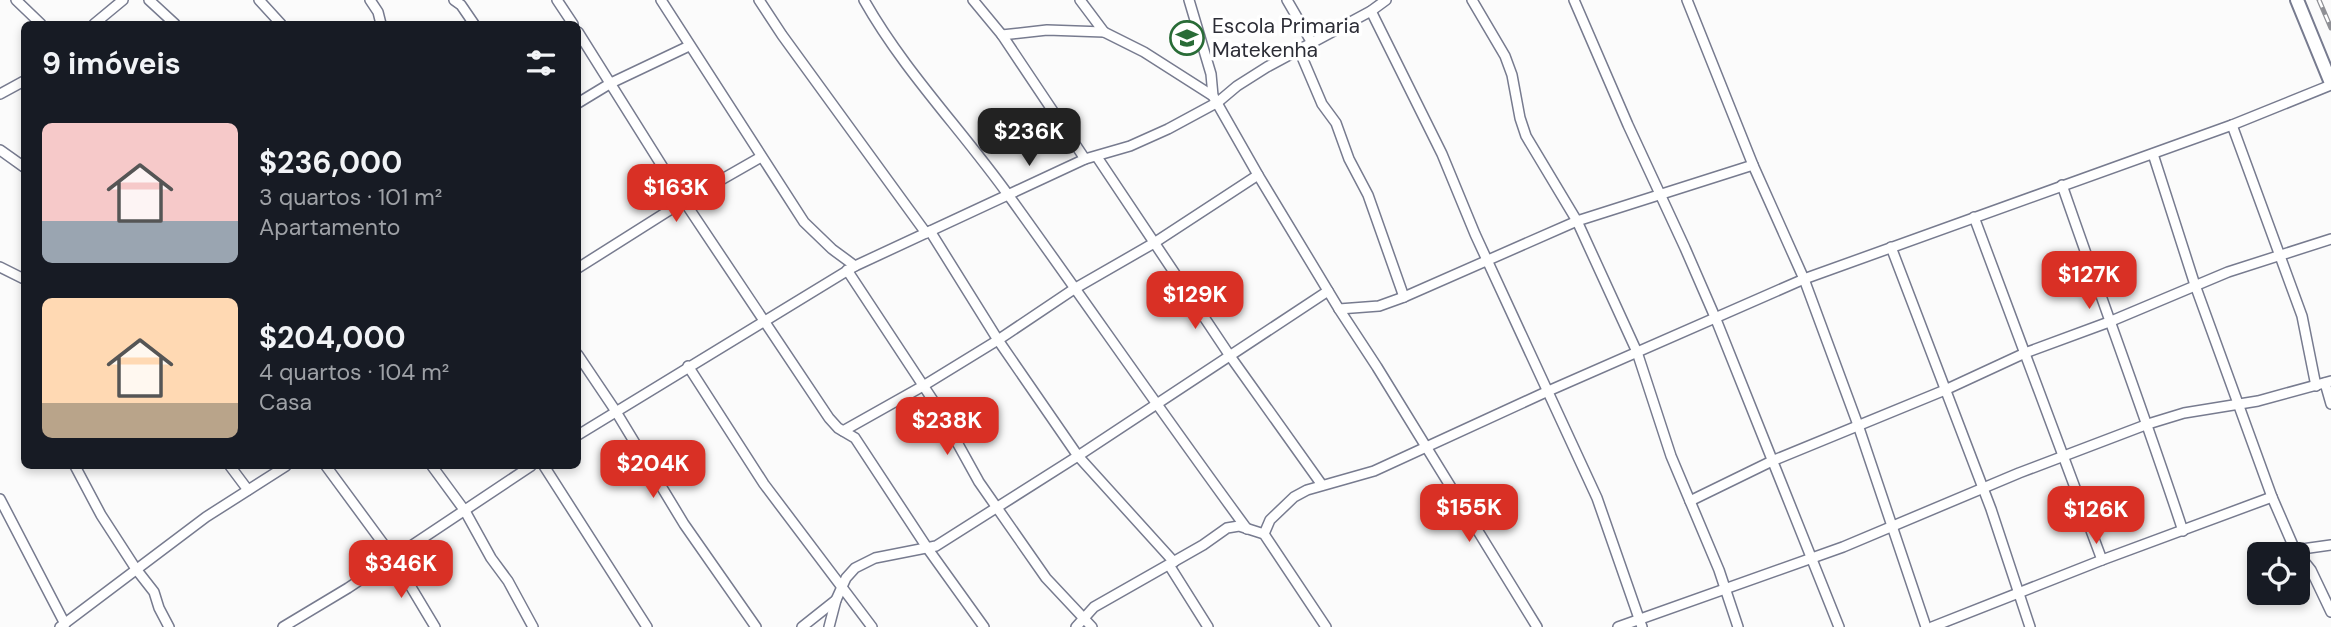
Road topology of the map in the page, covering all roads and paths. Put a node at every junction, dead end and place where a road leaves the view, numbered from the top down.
1 (16, 0) edge
2 (123, 0) edge
3 (149, 0) edge
4 (259, 0) edge
5 (370, 0) edge
6 (454, 0) edge
7 (556, 0) edge
8 (661, 0) edge
9 (759, 0) edge
10 (864, 0) edge
11 (973, 0) edge
12 (1080, 0) edge
13 (1189, 0) edge
14 (1287, 0) edge
15 (1472, 0) edge
16 (1574, 0) edge
17 (1687, 0) edge
18 (2298, 0) edge
19 (1381, 1) edge
20 (1371, 11) junction
21 (38, 21) edge
22 (98, 21) edge
23 (172, 21) edge
24 (278, 21) edge
25 (380, 21) edge
26 (472, 21) edge
27 (571, 21) edge
28 (1104, 32) junction
29 (1002, 35) junction
30 (581, 37) edge
31 (1312, 43) junction
32 (689, 46) junction
33 (1299, 50) junction
34 (21, 83) edge
35 (611, 83) junction
36 (2331, 84) edge
37 (0, 94) edge
38 (1216, 99) junction
39 (581, 101) edge
40 (2232, 125) junction
41 (0, 150) edge
42 (2153, 154) junction
43 (1097, 157) junction
44 (761, 158) junction
45 (1085, 159) junction
46 (1754, 164) junction
47 (21, 165) edge
48 (1258, 175) junction
49 (2062, 185) junction
50 (1660, 193) junction
51 (1008, 194) junction
52 (684, 201) junction
53 (1973, 217) junction
54 (1577, 221) junction
55 (928, 232) junction
56 (2331, 239) edge
57 (1154, 243) junction
58 (1891, 247) junction
59 (2280, 254) junction
60 (1488, 262) junction
61 (581, 266) edge
62 (0, 267) edge
63 (851, 268) junction
64 (21, 278) edge
65 (1804, 279) junction
66 (2195, 285) junction
67 (1074, 289) junction
68 (1328, 291) junction
69 (1404, 297) junction
70 (1339, 309) junction
71 (1715, 317) junction
72 (765, 320) junction
73 (2109, 322) junction
74 (999, 340) junction
75 (1637, 352) junction
76 (2025, 353) junction
77 (1230, 356) junction
78 (581, 359) edge
79 (688, 366) junction
80 (2324, 383) edge
81 (923, 386) junction
82 (1945, 390) junction
83 (1546, 392) junction
84 (2240, 404) junction
85 (2331, 404) edge
86 (1156, 405) junction
87 (615, 410) junction
88 (2148, 424) junction
89 (1858, 425) junction
90 (843, 431) junction
91 (581, 433) edge
92 (1426, 446) junction
93 (1078, 456) junction
94 (2064, 456) junction
95 (1772, 461) junction
96 (77, 469) edge
97 (232, 469) edge
98 (281, 469) edge
99 (328, 469) edge
100 (434, 469) edge
101 (527, 469) edge
102 (546, 469) edge
103 (1322, 485) junction
104 (1983, 489) junction
105 (248, 490) junction
106 (2272, 497) junction
107 (0, 499) edge
108 (1690, 501) junction
109 (999, 508) junction
110 (465, 511) junction
111 (1894, 526) junction
112 (1247, 529) junction
113 (2183, 531) junction
114 (1264, 534) junction
115 (2292, 542) edge
116 (2331, 545) edge
117 (2316, 548) junction
118 (928, 549) junction
119 (2310, 549) edge
120 (393, 557) junction
121 (2310, 557) edge
122 (1812, 558) junction
123 (2102, 560) junction
124 (1171, 564) junction
125 (136, 569) junction
126 (2310, 571) edge
127 (842, 587) junction
128 (1725, 588) junction
129 (2020, 593) junction
130 (836, 600) junction
131 (2331, 612) edge
132 (1085, 618) junction
133 (1641, 622) edge
134 (63, 626) edge
135 (169, 627) edge
136 (283, 627) edge
137 (435, 627) edge
138 (533, 627) edge
139 (647, 627) edge
140 (756, 627) edge
141 (802, 627) edge
142 (829, 627) edge
143 (872, 627) edge
144 (984, 627) edge
145 (1076, 627) edge
146 (1092, 627) edge
147 (1208, 627) edge
148 (1326, 627) edge
149 (1537, 627) edge
150 (1618, 627) edge
151 (1738, 627) edge
152 (1839, 627) edge
153 (1926, 627) edge
154 (1932, 627) edge
155 (2030, 627) edge

1 - 21 street
2 - 22 street
3 - 23 street
4 - 24 street
5 - 25 street
6 - 26 street
7 - 27 street
8 - 32 street
9 - 55 street
10 - 51 street
11 - 29 street
12 - 28 street
13 - 38 street
14 - 31 street
15 - 54 street
16 - 50 street
17 - 46 street
18 - 36 street
19 - 20 street
20 - 31 street
20 - 60 street
28 - 29 street
28 - 38 street
29 - 45 street
30 - 35 street
31 - 33 street
32 - 35 street
32 - 44 street
33 - 38 street
33 - 69 street
34 - 37 street
35 - 39 street
35 - 52 street
36 - 40 street
38 - 43 street
38 - 48 street
40 - 42 street
40 - 59 street
41 - 47 street
42 - 49 street
42 - 66 street
43 - 45 street
43 - 57 street
44 - 52 street
44 - 63 street
45 - 51 street
46 - 50 street
46 - 65 street
48 - 57 street
48 - 68 street
49 - 53 street
49 - 73 street
50 - 54 street
50 - 71 street
51 - 55 street
51 - 67 street
52 - 61 street
52 - 72 street
53 - 58 street
53 - 76 street
54 - 60 street
54 - 75 street
55 - 63 street
55 - 74 street
56 - 59 street
57 - 67 street
57 - 77 street
58 - 65 street
58 - 82 street
59 - 66 street
59 - 80 street
60 - 69 street
60 - 83 street
62 - 64 street
63 - 72 street
63 - 81 street
65 - 71 street
65 - 89 street
66 - 73 street
66 - 84 street
67 - 74 street
67 - 86 street
68 - 70 street
68 - 77 street
69 - 70 street
70 - 92 street
71 - 75 street
71 - 95 street
72 - 79 street
72 - 90 street
73 - 76 street
73 - 88 street
74 - 81 street
74 - 93 street
75 - 83 street
75 - 108 street
76 - 82 street
76 - 94 street
77 - 86 street
77 - 103 street
78 - 87 street
79 - 87 street
79 - 127 street
80 - 84 street
80 - 85 street
81 - 90 street
81 - 109 street
82 - 89 street
82 - 104 street
83 - 92 street
83 - 133 street
84 - 88 street
84 - 106 street
86 - 93 street
86 - 112 street
87 - 91 street
87 - 140 street
88 - 94 street
88 - 113 street
89 - 95 street
89 - 111 street
90 - 118 street
92 - 103 street
92 - 149 street
93 - 109 street
93 - 124 street
94 - 104 street
94 - 123 street
95 - 108 street
95 - 122 street
96 - 125 street
97 - 105 street
98 - 105 street
99 - 120 street
100 - 110 street
101 - 110 street
102 - 139 street
103 - 114 street
104 - 111 street
104 - 129 street
105 - 125 street
106 - 113 street
106 - 115 street
107 - 134 street
108 - 128 street
109 - 118 street
109 - 132 street
110 - 120 street
110 - 138 street
111 - 122 street
111 - 153 street
112 - 114 street
112 - 124 street
113 - 123 street
114 - 148 street
116 - 117 street
117 - 119 street
117 - 121 street
118 - 127 street
118 - 144 street
120 - 136 street
120 - 137 street
122 - 128 street
122 - 152 street
123 - 129 street
124 - 132 street
124 - 147 street
125 - 134 street
125 - 135 street
126 - 131 street
127 - 130 street
127 - 143 street
128 - 133 street
128 - 151 street
129 - 154 street
129 - 155 street
130 - 141 street
130 - 142 street
132 - 145 street
132 - 146 street
133 - 150 street

